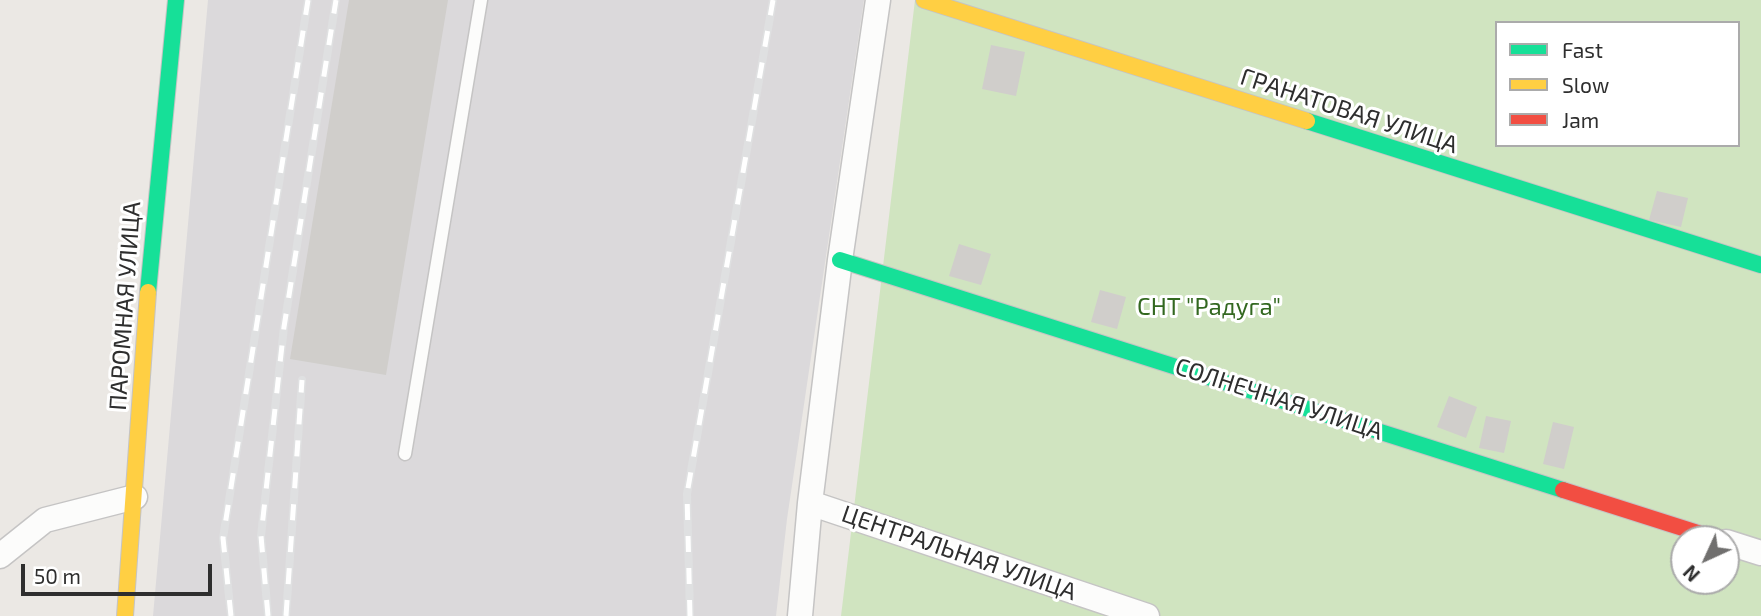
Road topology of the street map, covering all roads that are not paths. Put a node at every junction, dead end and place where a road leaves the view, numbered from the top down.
1 (176, 0) edge
2 (481, 0) edge
3 (878, 0) edge
4 (924, 0) edge
5 (841, 260) junction
6 (1761, 265) edge
7 (405, 454) dead end
8 (135, 498) junction
9 (810, 503) junction
10 (1673, 525) edge
11 (1740, 546) edge
12 (1761, 553) edge
13 (0, 556) edge
14 (125, 616) edge
15 (800, 616) edge
16 (1147, 616) edge

1 - 8 street, ПАРОМНАЯ УЛИЦА
2 - 7 lane
3 - 5 street
4 - 6 street, ГРАНАТОВАЯ УЛИЦА
5 - 9 street
5 - 10 street, СОЛНЕЧНАЯ УЛИЦА
8 - 13 street
8 - 14 street, ПАРОМНАЯ УЛИЦА
9 - 15 street
9 - 16 street, ЦЕНТРАЛЬНАЯ УЛИЦА
11 - 12 street

